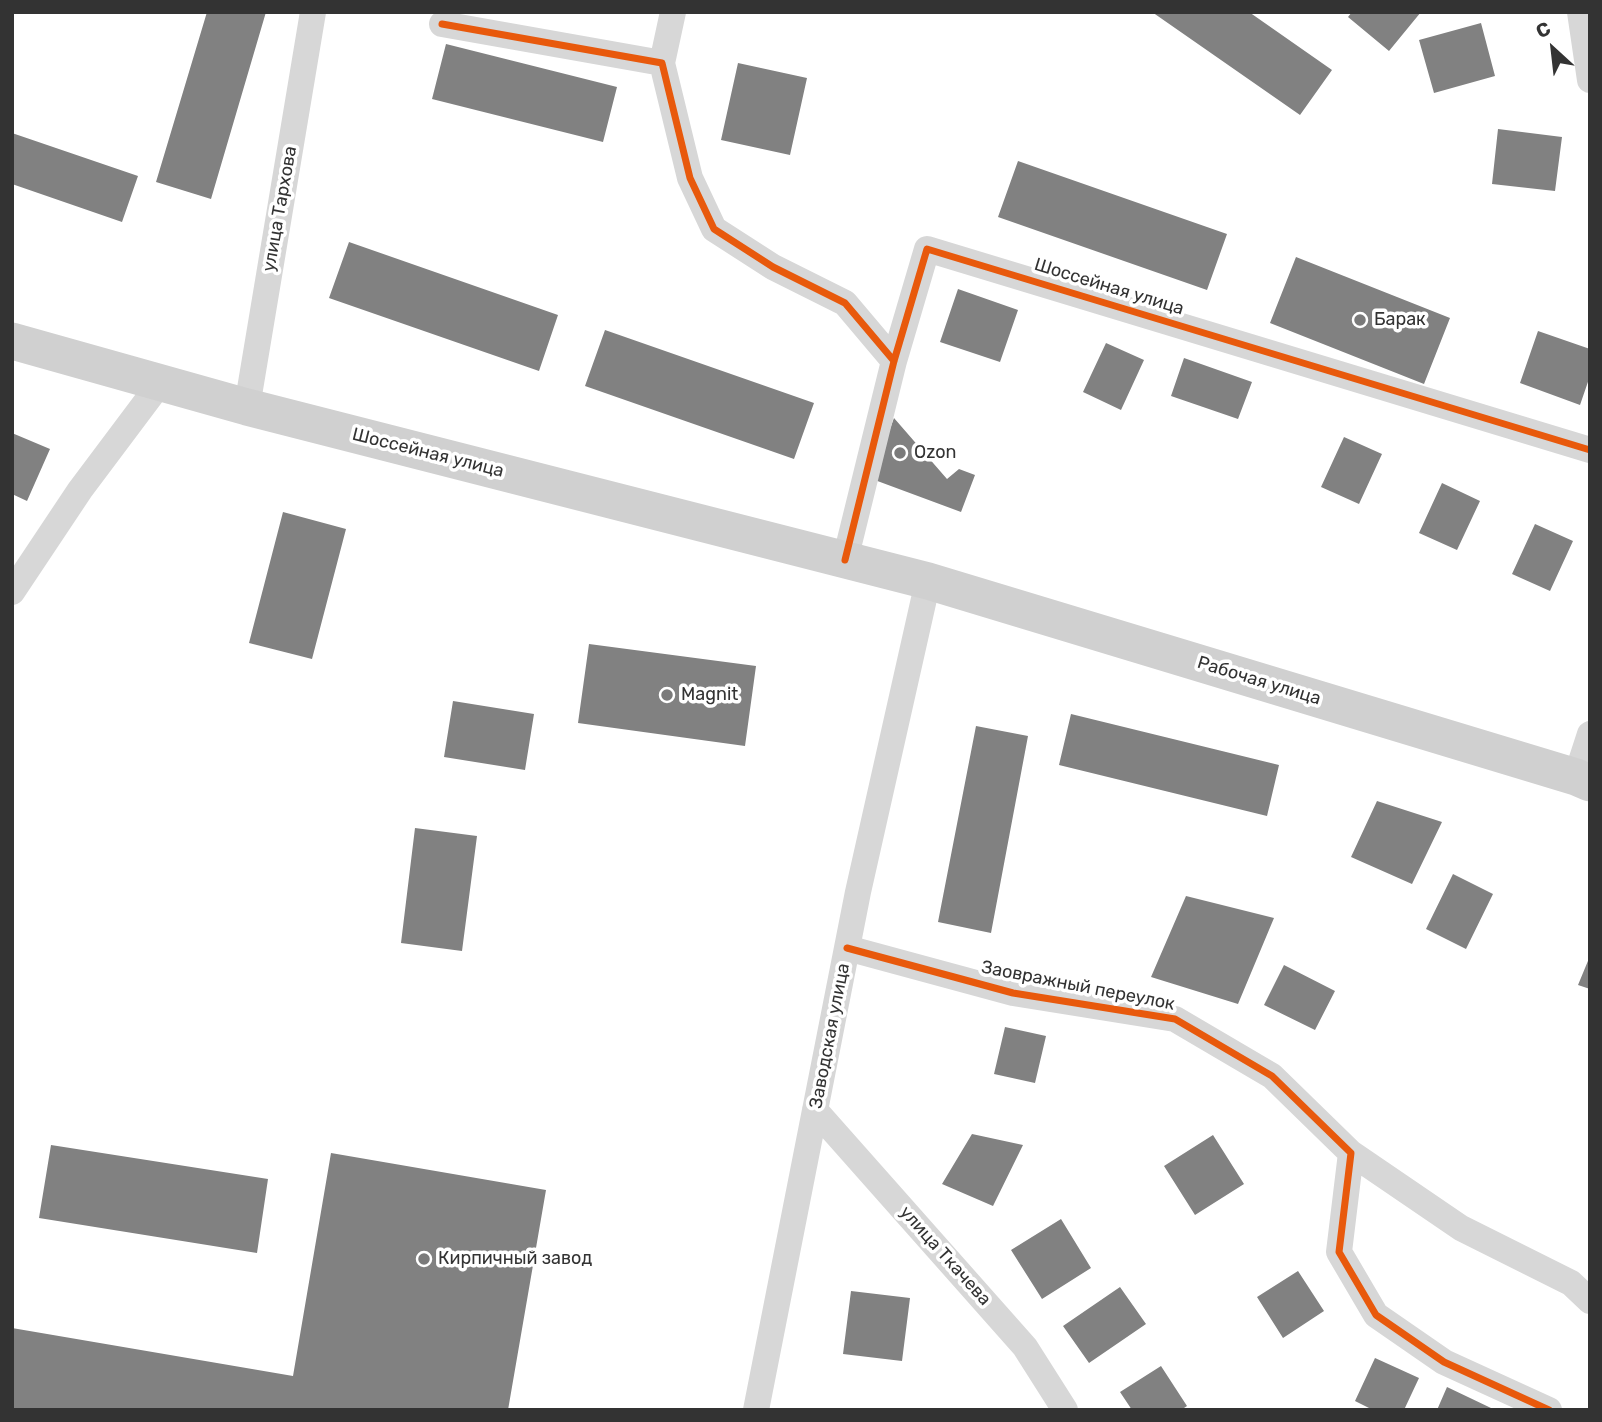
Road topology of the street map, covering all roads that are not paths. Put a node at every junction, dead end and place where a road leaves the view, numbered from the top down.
1 (313, 12) edge
2 (673, 12) edge
3 (1580, 12) edge
4 (442, 24) dead end
5 (662, 63) junction
6 (1590, 80) edge
7 (12, 341) edge
8 (894, 361) junction
9 (161, 382) junction
10 (247, 407) junction
11 (1590, 450) edge
12 (845, 560) junction
13 (928, 582) junction
14 (12, 592) edge
15 (1590, 734) edge
16 (1583, 780) edge
17 (847, 948) junction
18 (815, 1110) junction
19 (1351, 1153) junction
20 (1590, 1301) edge
21 (756, 1410) edge
22 (1065, 1410) edge
23 (1549, 1410) edge

1 - 10 street, улица Тархова
2 - 5 street
3 - 6 street
4 - 5 street
5 - 8 street
7 - 9 main road, Шоссейная улица
8 - 11 street, Шоссейная улица
8 - 12 street, Шоссейная улица
9 - 10 main road, Шоссейная улица
9 - 14 street
10 - 12 main road, Шоссейная улица
12 - 13 main road, Шоссейная улица
13 - 16 main road, Рабочая улица
13 - 17 street, Заводская улица
15 - 16 street
17 - 18 street, Заводская улица
17 - 19 street, Заовражный переулок
18 - 21 street, Заводская улица
18 - 22 street, улица Ткачева
19 - 20 street, Заовражный переулок
19 - 23 street

